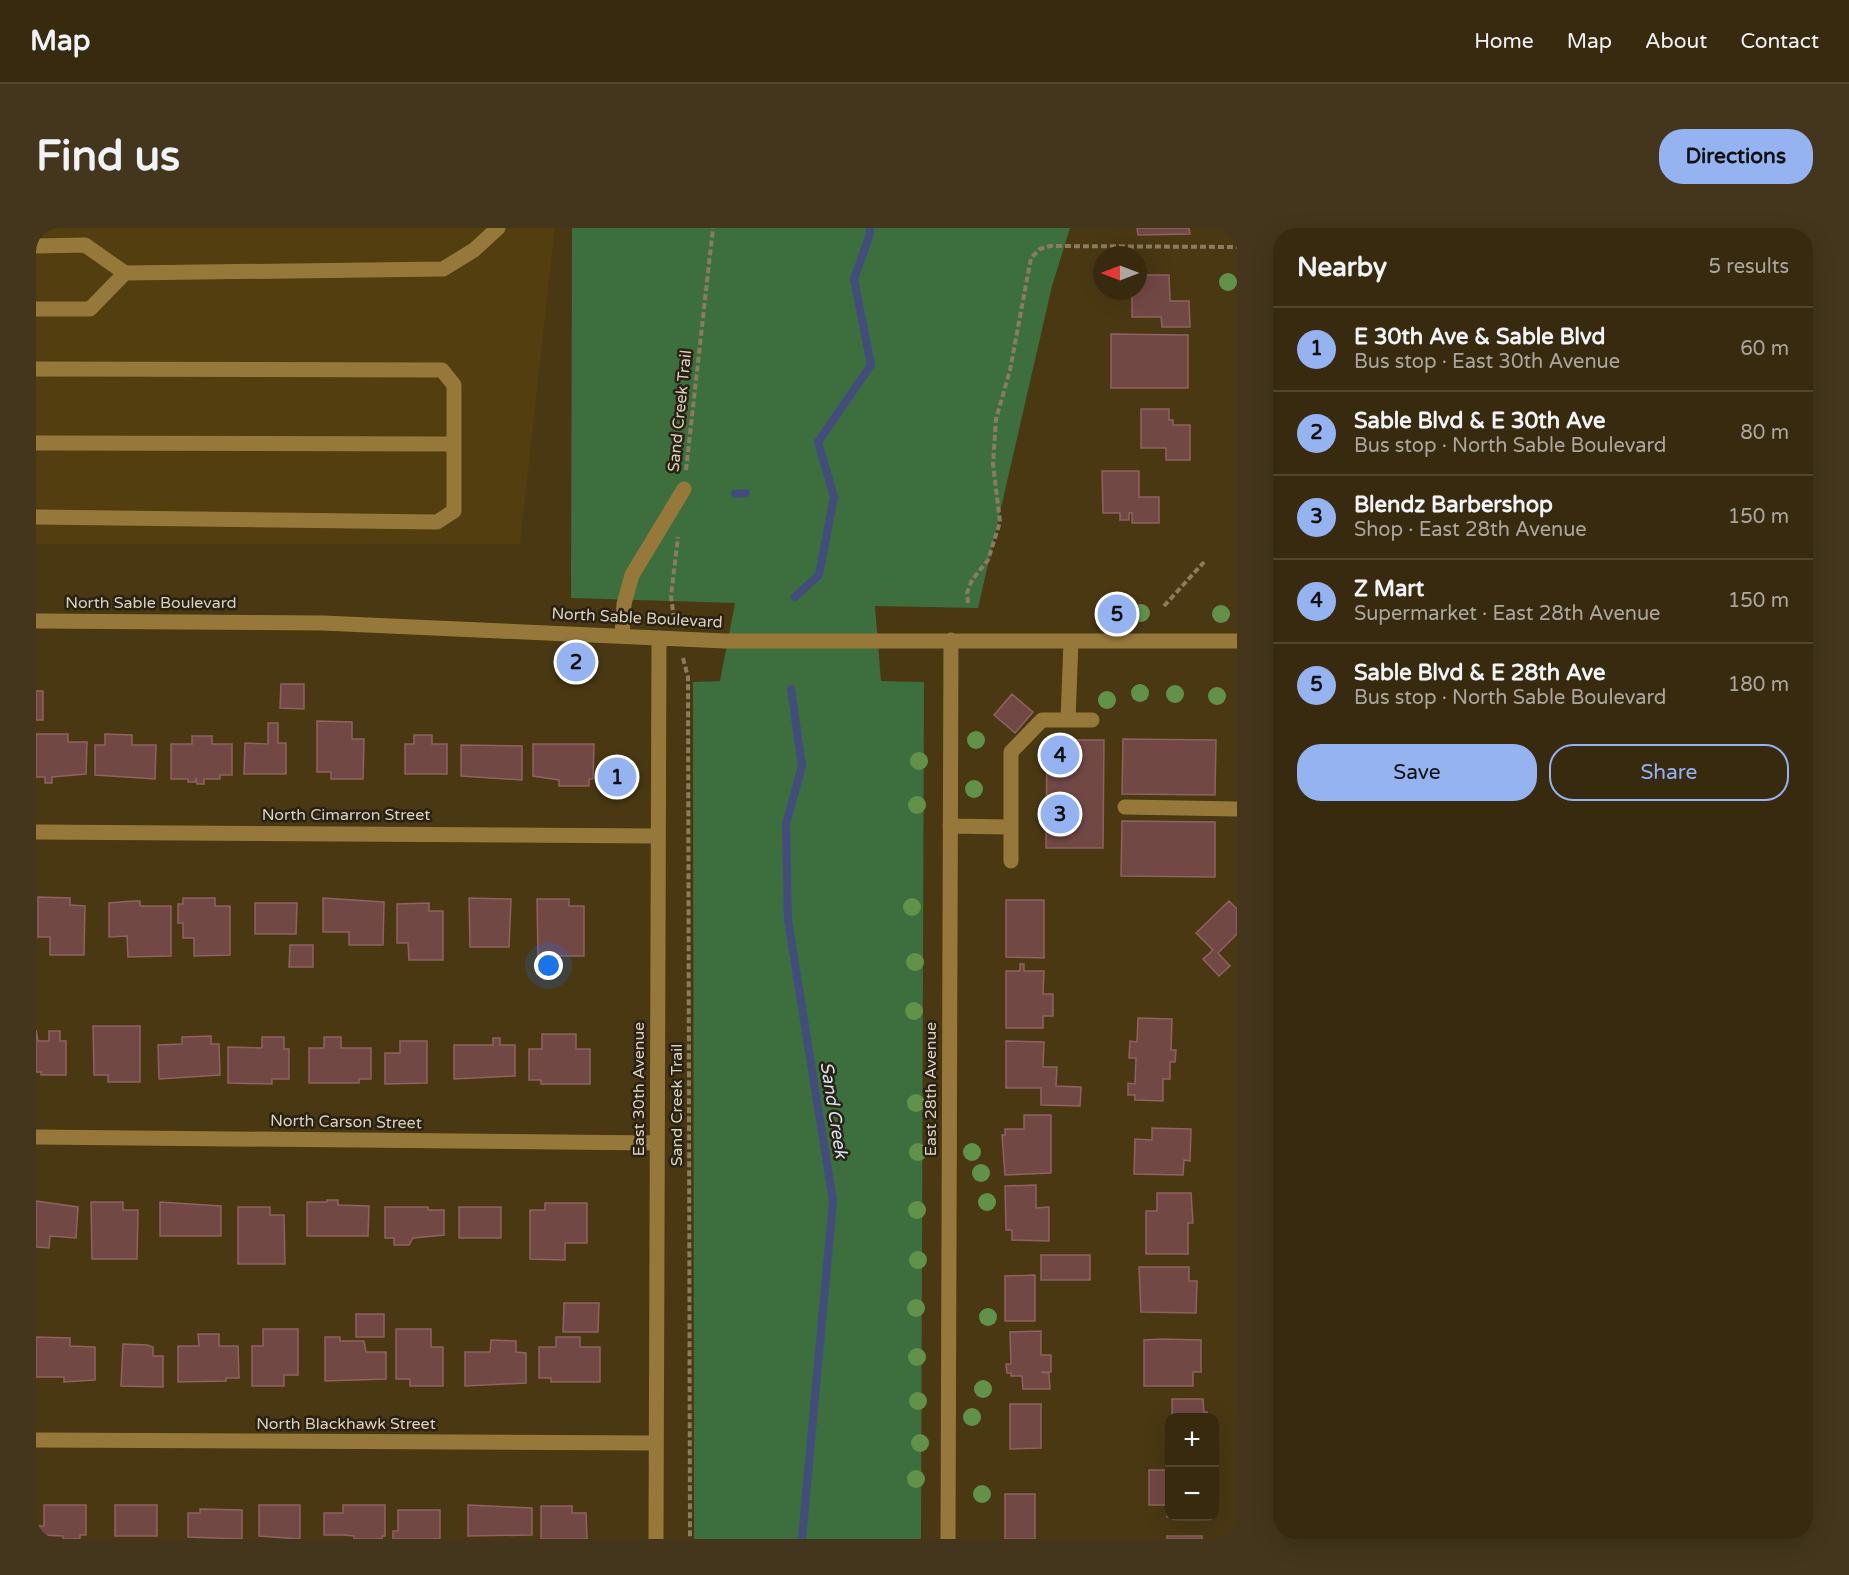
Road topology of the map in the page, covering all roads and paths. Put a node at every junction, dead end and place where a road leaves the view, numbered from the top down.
1 (498, 228) edge
2 (713, 228) edge
3 (36, 246) edge
4 (1237, 247) edge
5 (125, 273) junction
6 (36, 309) edge
7 (36, 369) edge
8 (36, 443) edge
9 (454, 444) junction
10 (684, 489) joint
11 (36, 517) edge
12 (680, 525) dead end
13 (1204, 562) dead end
14 (672, 596) dead end
15 (968, 603) dead end
16 (1164, 606) dead end
17 (36, 621) edge
18 (621, 636) junction
19 (659, 638) junction
20 (951, 640) junction
21 (1071, 641) junction
22 (1237, 641) edge
23 (686, 671) dead end
24 (1068, 720) junction
25 (1092, 720) dead end
26 (1125, 807) dead end
27 (1237, 809) edge
28 (950, 826) junction
29 (1010, 827) junction
30 (36, 832) edge
31 (657, 836) junction
32 (1011, 861) dead end
33 (36, 1137) edge
34 (657, 1143) junction
35 (36, 1440) edge
36 (655, 1443) junction
37 (656, 1539) edge
38 (690, 1539) edge
39 (948, 1539) edge

1 - 5 street
2 - 10 path, Sand Creek Trail
3 - 5 street
4 - 15 path
5 - 6 street
7 - 9 street
8 - 9 street
9 - 11 street
10 - 18 street
12 - 14 path
13 - 16 path
17 - 18 street, North Sable Boulevard
18 - 19 street, North Sable Boulevard
19 - 20 street, North Sable Boulevard
19 - 31 street, East 30th Avenue
20 - 21 street, North Sable Boulevard
20 - 28 street, East 28th Avenue
21 - 22 street, North Sable Boulevard
21 - 24 street
23 - 38 path, Sand Creek Trail
24 - 25 street
24 - 29 street
26 - 27 street
28 - 29 street
28 - 39 street, East 28th Avenue
29 - 32 street
30 - 31 street, North Cimarron Street
31 - 34 street, East 30th Avenue
33 - 34 street, North Carson Street
34 - 36 street, East 30th Avenue
35 - 36 street, North Blackhawk Street
36 - 37 street, East 30th Avenue

